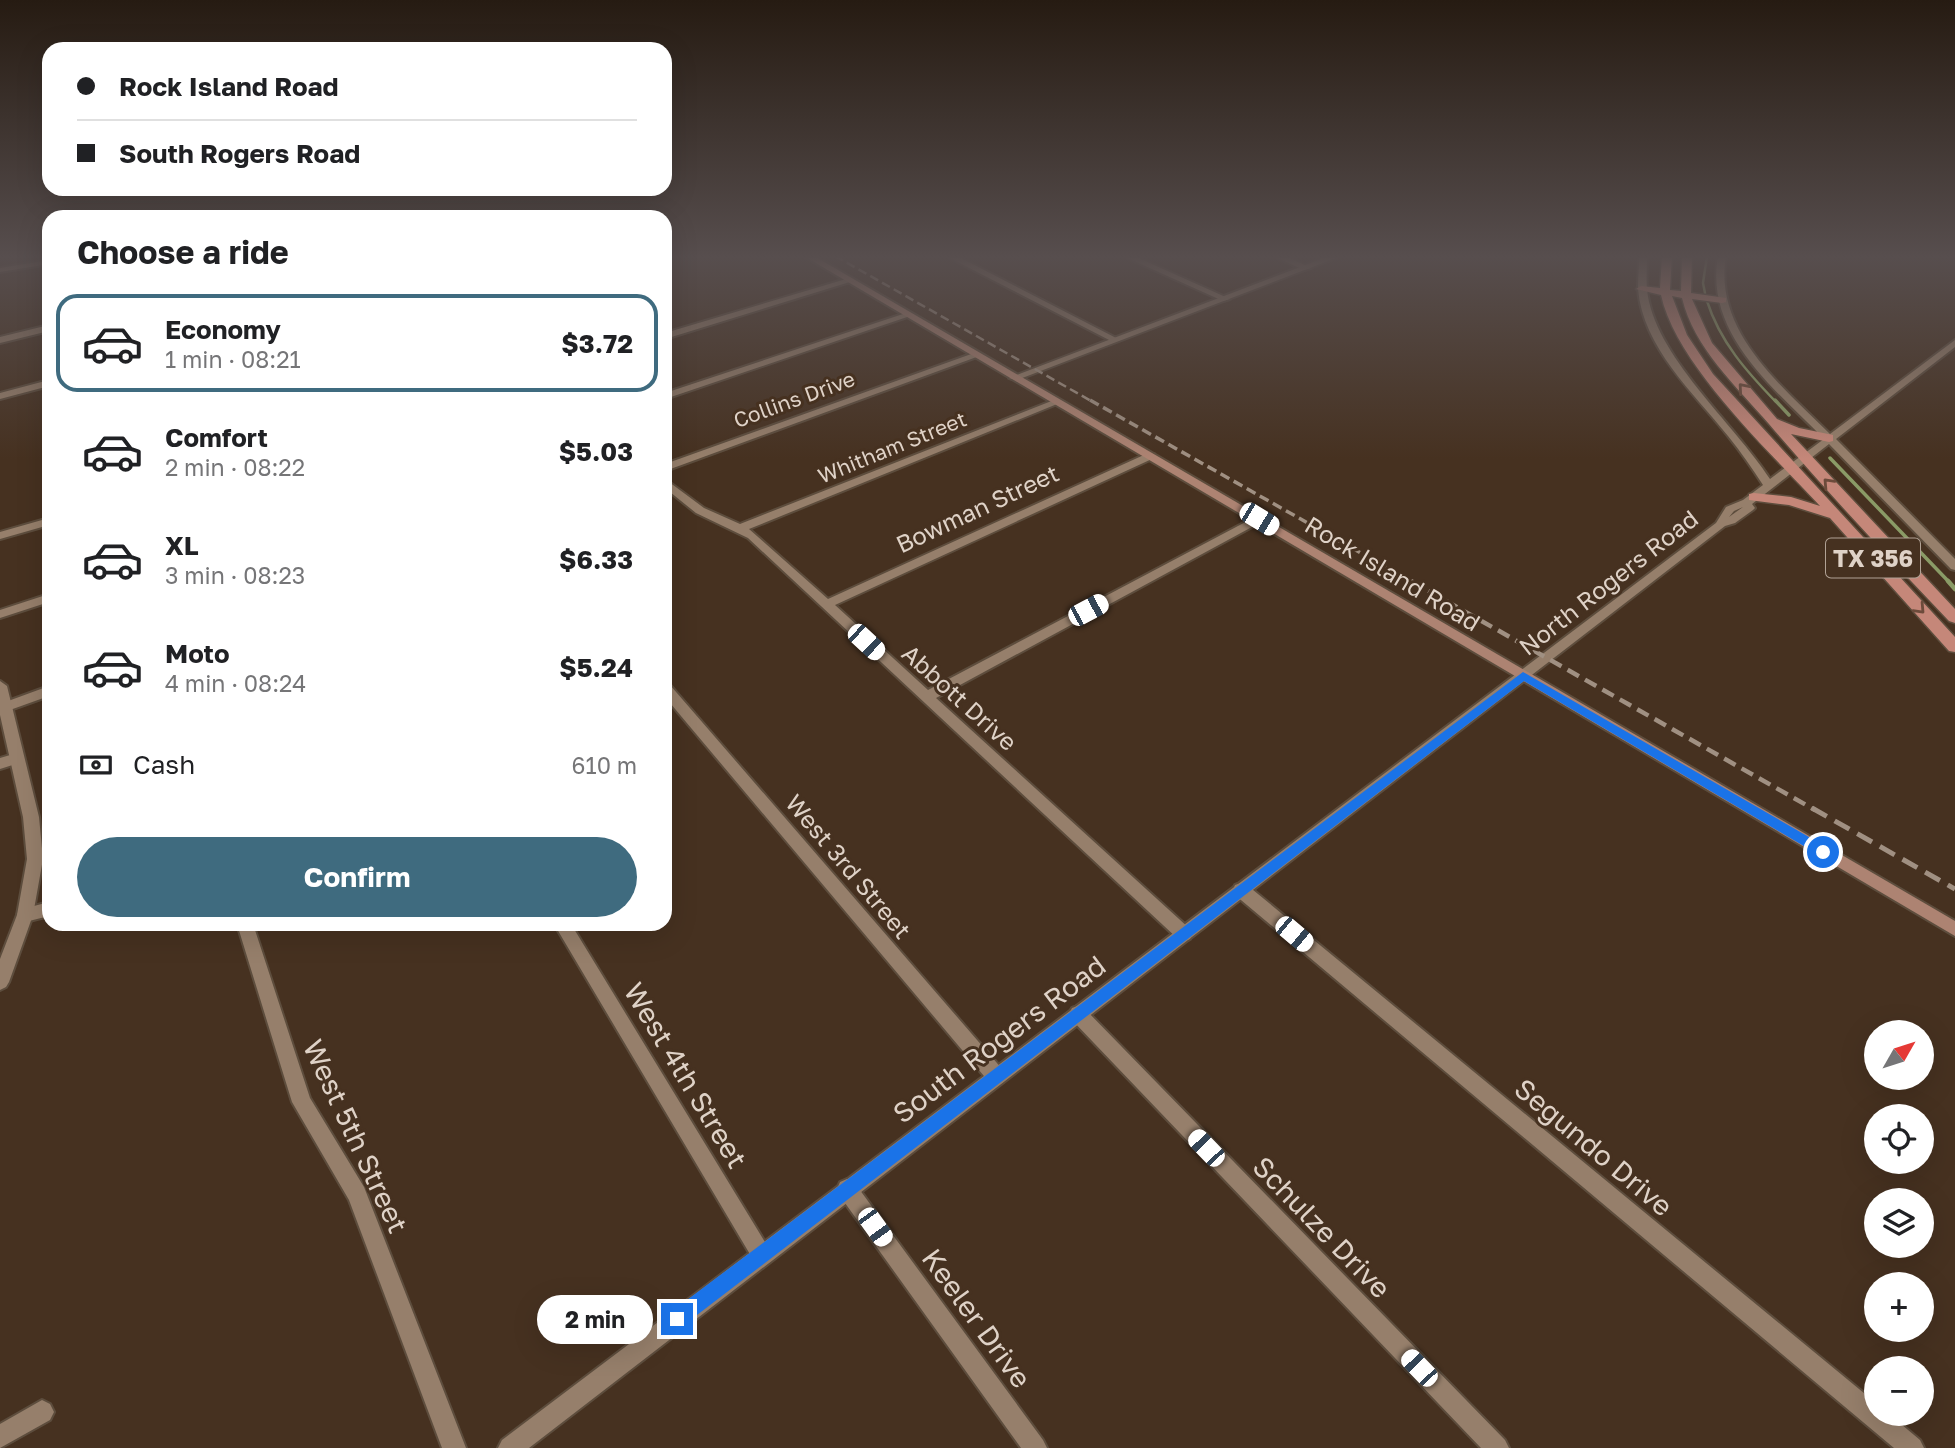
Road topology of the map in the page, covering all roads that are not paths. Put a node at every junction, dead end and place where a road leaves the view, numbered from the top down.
1 (707, 324) edge
2 (883, 324) edge
3 (923, 324) edge
4 (1084, 324) edge
5 (1160, 324) edge
6 (1652, 324) edge
7 (1677, 324) edge
8 (1697, 324) edge
9 (1732, 324) edge
10 (42, 330) edge
11 (672, 334) edge
12 (0, 340) edge
13 (1116, 340) junction
14 (1955, 343) edge
15 (1950, 352) edge
16 (976, 355) junction
17 (1014, 378) junction
18 (42, 385) edge
19 (672, 394) edge
20 (0, 396) edge
21 (1057, 402) junction
22 (1809, 418) junction
23 (1771, 420) junction
24 (1849, 424) junction
25 (1829, 438) junction
26 (1150, 456) junction
27 (1804, 458) junction
28 (672, 465) edge
29 (1791, 469) junction
30 (1769, 486) junction
31 (672, 488) edge
32 (1750, 500) junction
33 (1836, 518) junction
34 (1259, 519) junction
35 (42, 523) edge
36 (741, 528) junction
37 (0, 536) edge
38 (1955, 566) edge
39 (42, 600) edge
40 (825, 605) junction
41 (0, 614) edge
42 (1955, 618) edge
43 (1955, 647) edge
44 (1523, 676) junction
45 (0, 687) edge
46 (42, 693) edge
47 (672, 696) edge
48 (926, 697) junction
49 (5, 706) junction
50 (17, 758) junction
51 (0, 764) edge
52 (1241, 890) junction
53 (42, 911) edge
54 (25, 915) junction
55 (1955, 929) edge
56 (247, 931) edge
57 (566, 931) edge
58 (1184, 934) junction
59 (0, 982) edge
60 (1078, 1014) junction
61 (996, 1076) junction
62 (847, 1189) junction
63 (761, 1254) junction
64 (42, 1412) dead end
65 (0, 1437) edge
66 (454, 1448) edge
67 (510, 1448) edge
68 (1035, 1448) edge
69 (1497, 1448) edge
70 (1912, 1448) edge

1 - 11 street
2 - 19 street
3 - 16 main road, Rock Island Road
4 - 13 street
5 - 13 street
6 - 30 street
7 - 29 main road, TX 356
23 -> 8 main road, TX 356
9 - 22 street
10 - 12 street
13 - 17 street
14 - 15 street, North Rogers Road
15 - 24 street, North Rogers Road
16 - 17 main road, Rock Island Road
16 - 28 street, Collins Drive
17 - 21 main road, Rock Island Road
18 - 20 street
21 - 26 main road, Rock Island Road
21 - 36 street, Whitham Street
22 - 24 street
22 - 25 street
23 - 25 main road
23 - 27 main road, TX 356
24 - 25 street, North Rogers Road
25 - 27 street, North Rogers Road
25 - 38 street
26 - 34 main road, Rock Island Road
26 - 40 street, Bowman Street
27 - 29 street, North Rogers Road
42 -> 27 main road, TX 356
29 - 30 street, North Rogers Road
29 - 33 main road, TX 356
30 - 32 street, North Rogers Road
31 - 36 street, Abbott Drive
32 - 33 main road
32 - 44 street, North Rogers Road
33 -> 43 main road, TX 356
34 - 44 main road, Rock Island Road
34 - 48 street
35 - 37 street
36 - 40 street, Abbott Drive
39 - 41 street
40 - 48 street, Abbott Drive
44 - 52 street, South Rogers Road
44 - 55 main road, Rock Island Road
45 - 49 street
46 - 49 street
47 - 61 street, West 3rd Street
48 - 58 street, Abbott Drive
49 - 50 street
50 - 51 street
50 - 54 street
52 - 58 street, South Rogers Road
52 - 70 street, Segundo Drive
53 - 54 street
54 - 59 street
56 - 66 street, West 5th Street
57 - 63 street, West 4th Street
58 - 60 street, South Rogers Road
60 - 61 street, South Rogers Road
60 - 69 street, Schulze Drive
61 - 62 street, South Rogers Road
62 - 63 street, South Rogers Road
62 - 68 street, Keeler Drive
63 - 67 street, South Rogers Road
64 - 65 street

